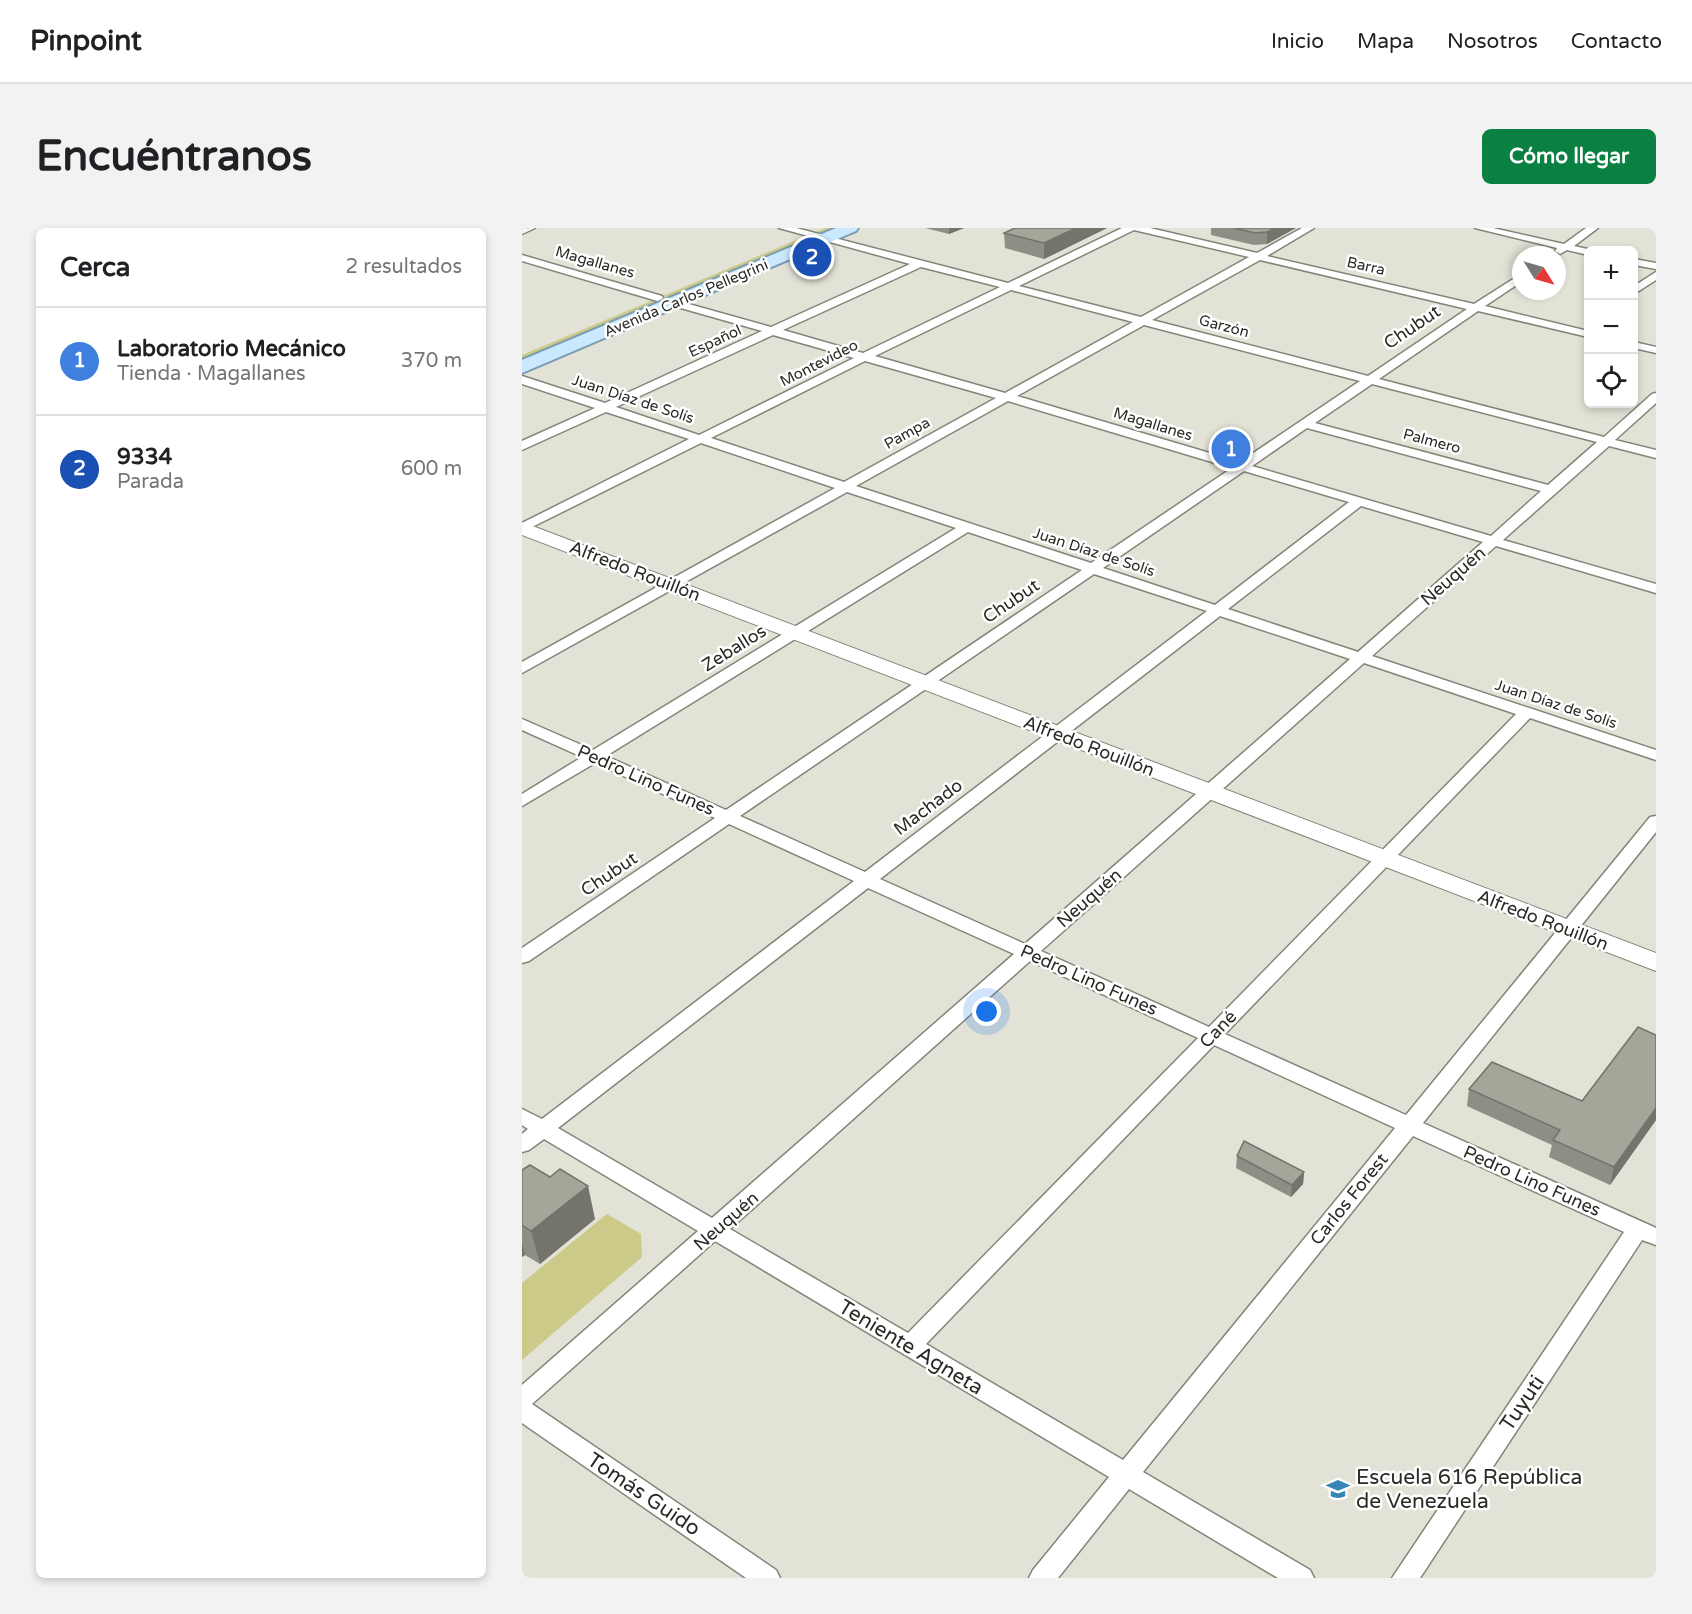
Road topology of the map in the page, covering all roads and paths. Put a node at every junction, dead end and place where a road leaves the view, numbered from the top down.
1 (530, 228) edge
2 (784, 228) edge
3 (850, 228) edge
4 (1130, 228) edge
5 (1137, 228) edge
6 (1309, 228) edge
7 (1480, 228) edge
8 (1593, 228) edge
9 (522, 231) edge
10 (820, 234) edge
11 (1561, 246) edge
12 (1566, 246) edge
13 (1566, 247) edge
14 (1584, 251) edge
15 (1258, 256) junction
16 (522, 258) edge
17 (920, 263) junction
18 (1638, 263) edge
19 (1656, 266) edge
20 (1656, 275) edge
21 (1512, 283) edge
22 (1011, 287) junction
23 (1638, 288) edge
24 (666, 300) junction
25 (1475, 308) junction
26 (1143, 321) junction
27 (772, 331) junction
28 (1583, 333) edge
29 (1638, 346) edge
30 (1656, 350) edge
31 (522, 355) edge
32 (864, 357) junction
33 (522, 367) edge
34 (522, 380) edge
35 (1370, 380) junction
36 (1006, 397) junction
37 (1656, 397) edge
38 (606, 408) junction
39 (1305, 424) junction
40 (702, 439) junction
41 (1606, 441) junction
42 (522, 446) edge
43 (1656, 454) edge
44 (1240, 468) junction
45 (845, 486) junction
46 (1551, 490) junction
47 (1358, 502) junction
48 (967, 527) junction
49 (522, 528) edge
50 (1492, 541) junction
51 (1092, 569) junction
52 (671, 584) junction
53 (1656, 589) edge
54 (1217, 610) junction
55 (795, 633) junction
56 (1361, 657) junction
57 (522, 668) edge
58 (924, 683) junction
59 (1527, 712) junction
60 (522, 724) edge
61 (1056, 733) junction
62 (1656, 755) edge
63 (595, 757) junction
64 (1209, 792) junction
65 (522, 801) edge
66 (727, 817) junction
67 (1656, 821) edge
68 (1384, 859) junction
69 (866, 879) junction
70 (1568, 929) junction
71 (1027, 952) junction
72 (522, 957) edge
73 (1656, 963) edge
74 (1212, 1036) junction
75 (522, 1116) edge
76 (1409, 1125) junction
77 (543, 1128) junction
78 (522, 1144) edge
79 (715, 1230) junction
80 (1647, 1233) edge
81 (910, 1346) junction
82 (522, 1399) edge
83 (522, 1410) edge
84 (1126, 1474) junction
85 (767, 1578) edge
86 (1042, 1578) edge
87 (1301, 1578) edge
88 (1405, 1578) edge

1 - 9 street
2 - 10 street, Garzón
3 - 10 main road, Avenida Carlos Pellegrini
4 - 22 street, Montevideo
5 - 15 street, Barra
6 - 15 street, Pampa
7 - 11 street
8 - 12 street
10 - 17 street, Garzón
10 - 24 main road, Avenida Carlos Pellegrini
13 - 14 street
15 - 25 street, Barra
15 - 26 street, Pampa
16 - 24 street, Magallanes
17 - 22 street, Garzón
17 - 27 street, Español
18 - 19 street
20 - 23 street
21 - 25 street, Chubut
22 - 26 street, Garzón
22 - 32 street, Montevideo
24 - 27 street, Magallanes
24 - 31 main road, Avenida Carlos Pellegrini
24 - 33 main road, Avenida Carlos Pellegrini
25 - 28 street, Barra
25 - 35 street, Chubut
26 - 35 street, Garzón
26 - 36 street, Pampa
27 - 32 street, Magallanes
27 - 38 street, Español
29 - 30 street
32 - 36 street, Magallanes
32 - 40 street, Montevideo
34 - 38 street, Juan Díaz de Solís
35 - 39 street, Chubut
35 - 41 street, Garzón
36 - 44 street, Magallanes
36 - 45 street, Pampa
37 - 41 street, Neuquén
38 - 40 street, Juan Díaz de Solís
38 - 42 street, Español
39 - 44 street, Chubut
39 - 46 street, Palmero
40 - 45 street, Juan Díaz de Solís
40 - 49 street, Montevideo
41 - 43 street, Garzón
41 - 46 street, Neuquén
44 - 47 street, Magallanes
44 - 51 street, Chubut
45 - 48 street, Juan Díaz de Solís
45 - 52 street, Pampa
46 - 50 street, Neuquén
47 - 50 street, Magallanes
47 - 54 street, Machado
48 - 51 street, Juan Díaz de Solís
48 - 55 street, Zeballos
49 - 52 street, Alfredo Rouillón
50 - 53 street, Magallanes
50 - 56 street, Neuquén
51 - 54 street, Juan Díaz de Solís
51 - 58 street, Chubut
52 - 55 street, Alfredo Rouillón
52 - 57 street, Pampa
54 - 56 street, Juan Díaz de Solís
54 - 61 street, Machado
55 - 58 street, Alfredo Rouillón
55 - 63 street, Zeballos
56 - 59 street, Juan Díaz de Solís
56 - 64 street, Neuquén
58 - 61 street, Alfredo Rouillón
58 - 66 street, Chubut
59 - 62 street, Juan Díaz de Solís
59 - 68 street, Cané
60 - 63 street, Pedro Lino Funes
61 - 64 street, Alfredo Rouillón
61 - 69 street, Machado
63 - 65 street, Zeballos
63 - 66 street, Pedro Lino Funes
64 - 68 street, Alfredo Rouillón
64 - 71 street, Neuquén
66 - 69 street, Pedro Lino Funes
66 - 72 street, Chubut
67 - 70 street, Carlos Forest
68 - 70 street, Alfredo Rouillón
68 - 74 street, Cané
69 - 71 street, Pedro Lino Funes
69 - 77 street, Machado
70 - 73 street, Alfredo Rouillón
70 - 76 street, Carlos Forest
71 - 74 street, Pedro Lino Funes
71 - 79 street, Neuquén
74 - 76 street, Pedro Lino Funes
74 - 81 street, Cané
75 - 77 street, Teniente Agneta
76 - 80 street, Pedro Lino Funes
76 - 84 street, Carlos Forest
77 - 78 street, Machado
77 - 79 street, Teniente Agneta
79 - 81 street, Teniente Agneta
79 - 82 street, Neuquén
80 - 88 street, Tuyuti
81 - 84 street, Teniente Agneta
83 - 85 street, Tomás Guido
84 - 86 street, Carlos Forest
84 - 87 street, Teniente Agneta

